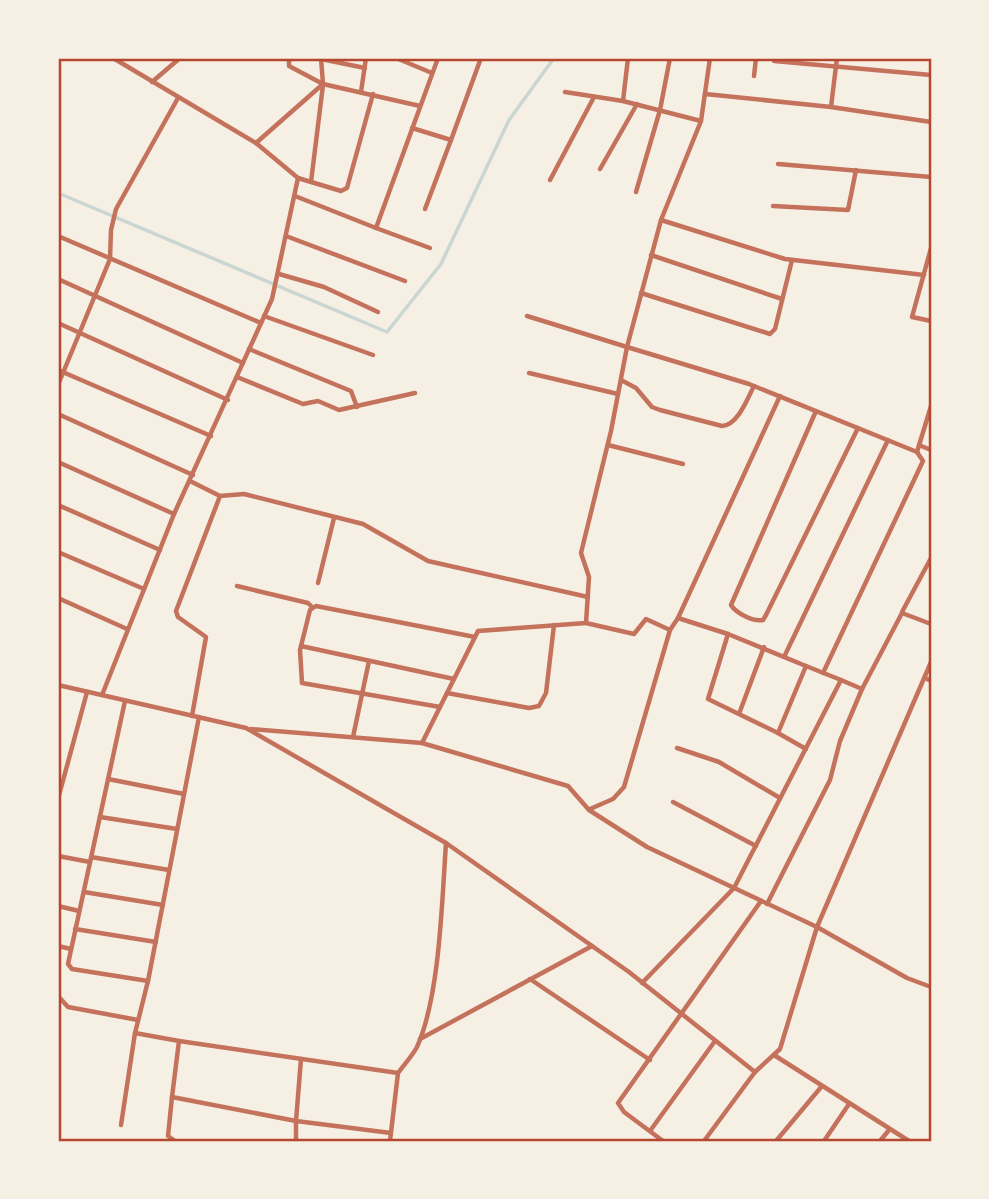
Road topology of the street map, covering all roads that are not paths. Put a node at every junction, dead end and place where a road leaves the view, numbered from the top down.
1 (113, 58) edge
2 (180, 58) edge
3 (289, 58) edge
4 (321, 58) edge
5 (366, 58) edge
6 (396, 58) edge
7 (438, 58) edge
8 (481, 58) edge
9 (628, 58) edge
10 (670, 58) edge
11 (710, 58) edge
12 (755, 58) edge
13 (837, 58) edge
14 (774, 61) dead end
15 (836, 66) junction
16 (365, 68) junction
17 (432, 73) junction
18 (931, 75) edge
19 (754, 76) dead end
20 (152, 82) junction
21 (323, 84) junction
22 (361, 92) junction
23 (565, 92) dead end
24 (705, 93) junction
25 (373, 94) junction
26 (594, 96) junction
27 (178, 98) junction
28 (623, 101) junction
29 (636, 104) junction
30 (420, 106) junction
31 (831, 107) junction
32 (660, 110) junction
33 (701, 121) junction
34 (931, 122) edge
35 (412, 128) junction
36 (451, 140) junction
37 (256, 143) junction
38 (778, 164) dead end
39 (600, 169) dead end
40 (856, 170) junction
41 (931, 177) edge
42 (298, 178) junction
43 (550, 180) dead end
44 (311, 182) junction
45 (636, 192) dead end
46 (295, 196) junction
47 (773, 206) dead end
48 (425, 209) dead end
49 (661, 220) junction
50 (376, 228) junction
51 (58, 236) edge
52 (286, 236) junction
53 (430, 248) dead end
54 (931, 248) edge
55 (652, 256) junction
56 (110, 259) junction
57 (792, 260) junction
58 (279, 274) junction
59 (924, 275) junction
60 (58, 279) edge
61 (405, 281) dead end
62 (641, 293) junction
63 (96, 295) junction
64 (782, 299) junction
65 (378, 312) dead end
66 (264, 316) junction
67 (527, 316) dead end
68 (931, 321) edge
69 (58, 323) edge
70 (261, 323) junction
71 (80, 334) junction
72 (627, 347) junction
73 (249, 349) junction
74 (373, 355) dead end
75 (243, 363) junction
76 (60, 371) edge
77 (529, 373) dead end
78 (237, 377) junction
79 (621, 380) junction
80 (58, 385) edge
81 (754, 386) junction
82 (415, 393) dead end
83 (618, 394) junction
84 (780, 396) junction
85 (228, 400) junction
86 (357, 407) junction
87 (931, 407) edge
88 (816, 411) junction
89 (58, 414) edge
90 (858, 428) junction
91 (211, 436) junction
92 (888, 440) junction
93 (608, 445) junction
94 (919, 445) junction
95 (931, 450) edge
96 (917, 452) junction
97 (58, 462) edge
98 (683, 464) dead end
99 (191, 478) junction
100 (220, 496) junction
101 (58, 505) edge
102 (174, 514) junction
103 (334, 518) junction
104 (160, 550) junction
105 (58, 552) edge
106 (931, 558) edge
107 (318, 583) dead end
108 (237, 586) dead end
109 (144, 589) junction
110 (588, 597) junction
111 (58, 599) edge
112 (312, 607) junction
113 (902, 613) junction
114 (678, 618) junction
115 (586, 623) junction
116 (931, 624) edge
117 (554, 625) junction
118 (128, 629) junction
119 (670, 630) junction
120 (728, 634) junction
121 (475, 637) junction
122 (301, 646) junction
123 (764, 648) junction
124 (785, 655) junction
125 (369, 661) junction
126 (931, 662) edge
127 (806, 666) junction
128 (823, 673) junction
129 (925, 678) junction
130 (454, 679) junction
131 (841, 680) junction
132 (931, 681) edge
133 (58, 685) edge
134 (862, 689) junction
135 (87, 692) junction
136 (447, 693) junction
137 (362, 694) junction
138 (102, 695) junction
139 (125, 701) junction
140 (440, 707) junction
141 (740, 714) junction
142 (192, 716) junction
143 (199, 718) junction
144 (246, 729) junction
145 (778, 733) junction
146 (353, 737) junction
147 (422, 743) junction
148 (677, 748) dead end
149 (806, 748) junction
150 (108, 779) junction
151 (184, 794) junction
152 (780, 798) junction
153 (58, 799) edge
154 (673, 802) dead end
155 (589, 810) junction
156 (100, 817) junction
157 (177, 829) junction
158 (446, 843) junction
159 (756, 846) junction
160 (58, 856) edge
161 (90, 860) junction
162 (169, 870) junction
163 (734, 888) junction
164 (83, 892) junction
165 (764, 903) junction
166 (58, 905) edge
167 (163, 905) junction
168 (79, 911) junction
169 (817, 927) junction
170 (75, 929) junction
171 (156, 942) junction
172 (58, 946) edge
173 (592, 946) junction
174 (71, 949) junction
175 (530, 979) junction
176 (148, 981) junction
177 (642, 983) junction
178 (931, 987) edge
179 (58, 996) edge
180 (683, 1015) junction
181 (138, 1020) junction
182 (135, 1033) junction
183 (419, 1039) junction
184 (179, 1041) junction
185 (715, 1041) junction
186 (774, 1055) junction
187 (301, 1059) junction
188 (650, 1060) junction
189 (755, 1072) junction
190 (398, 1073) junction
191 (822, 1086) junction
192 (172, 1097) junction
193 (849, 1104) junction
194 (296, 1121) junction
195 (121, 1125) dead end
196 (889, 1130) junction
197 (649, 1131) junction
198 (391, 1133) junction
199 (175, 1141) edge
200 (296, 1141) edge
201 (390, 1141) edge
202 (663, 1141) edge
203 (704, 1141) edge
204 (776, 1141) edge
205 (824, 1141) edge
206 (880, 1141) edge
207 (909, 1141) edge

1 - 20 street
2 - 20 street
3 - 21 street
4 - 16 street
4 - 21 street
5 - 16 street
6 - 17 street
7 - 17 street
8 - 36 street
9 - 28 street
10 - 32 street
11 - 24 street
12 - 19 street
13 - 15 street
14 - 15 street
15 - 18 street
15 - 31 street
16 - 22 street
17 - 30 street
20 - 27 street
21 - 22 street
21 - 37 street
21 - 44 street
22 - 25 street
23 - 26 street
24 - 31 street
24 - 33 street
25 - 30 street
25 - 44 street
26 - 28 street
26 - 43 street
27 - 37 street
27 - 56 street
28 - 29 street
29 - 32 street
29 - 39 street
30 - 35 street
31 - 34 street
32 - 33 street
32 - 45 street
33 - 49 street
35 - 36 street
35 - 50 street
36 - 48 street
37 - 42 street
38 - 40 street
40 - 41 street
40 - 47 street
42 - 44 street
42 - 46 street
46 - 50 street
46 - 52 street
49 - 55 street
49 - 57 street
50 - 53 street
51 - 56 street
52 - 58 street
52 - 61 street
54 - 59 street
55 - 62 street
55 - 64 street
56 - 63 street
56 - 70 street
57 - 59 street
57 - 64 street
58 - 65 street
58 - 66 street
59 - 68 street
60 - 63 street
62 - 64 street
62 - 72 street
63 - 71 street
63 - 75 street
66 - 70 street
66 - 74 street
67 - 72 street
69 - 71 street
70 - 73 street
71 - 76 street
71 - 85 street
72 - 79 street
72 - 81 street
73 - 75 street
73 - 86 street
75 - 78 street
76 - 80 street
76 - 91 street
77 - 83 street
78 - 85 street
78 - 86 street
79 - 81 street
79 - 83 street
81 - 84 street
82 - 86 street
83 - 93 street
84 - 88 street
84 - 114 street
85 - 91 street
87 - 94 street
88 - 90 street
88 - 90 street
89 - 99 street
90 - 92 street
91 - 99 street
92 - 96 street
92 - 124 street
93 - 98 street
93 - 110 street
94 - 95 street
94 - 96 street
96 - 128 street
97 - 102 street
99 - 100 street
99 - 102 street
100 - 103 street
100 - 142 street
101 - 104 street
102 - 104 street
103 - 107 street
103 - 110 street
104 - 109 street
105 - 109 street
106 - 113 street
108 - 112 street
109 - 118 street
110 - 115 street
111 - 118 street
112 - 121 street
112 - 122 street
113 - 116 street
113 - 134 street
114 - 119 street
114 - 120 street
115 - 117 street
115 - 119 street
117 - 121 street
117 - 136 street
118 - 138 street
119 - 155 street
120 - 123 street
120 - 141 street
121 - 130 street
122 - 125 street
122 - 137 street
123 - 124 street
123 - 141 street
124 - 127 street
125 - 130 street
125 - 137 street
126 - 129 street
127 - 128 street
127 - 145 street
128 - 131 street
129 - 132 street
129 - 169 street
130 - 136 street
131 - 134 street
131 - 149 street
133 - 135 street
134 - 165 street
135 - 138 street
135 - 153 street
136 - 140 street
137 - 140 street
137 - 146 street
138 - 139 street
139 - 142 street
139 - 150 street
140 - 147 street
141 - 145 street
142 - 143 street
143 - 144 street
143 - 151 street
144 - 146 street
144 - 158 street
145 - 149 street
146 - 147 street
147 - 155 street
148 - 152 street
149 - 152 street
150 - 151 street
150 - 156 street
151 - 157 street
152 - 159 street
154 - 159 street
155 - 163 street
156 - 157 street
156 - 161 street
157 - 162 street
158 - 173 street
158 - 183 street
159 - 163 street
160 - 161 street
161 - 162 street
161 - 164 street
162 - 167 street
163 - 165 street
163 - 177 street
164 - 167 street
164 - 168 street
165 - 169 street
165 - 180 street
166 - 168 street
167 - 171 street
168 - 170 street
169 - 178 street
169 - 186 street
170 - 171 street
170 - 174 street
171 - 176 street
172 - 174 street
173 - 175 street
173 - 177 street
174 - 176 street
175 - 183 street
175 - 188 street
176 - 181 street
177 - 180 street
179 - 181 street
180 - 185 street
180 - 188 street
181 - 182 street
182 - 184 street
182 - 195 street
183 - 190 street
184 - 187 street
184 - 192 street
185 - 189 street
185 - 197 street
186 - 189 street
186 - 191 street
187 - 190 street
187 - 194 street
188 - 197 street
189 - 203 street
190 - 198 street
191 - 193 street
191 - 204 street
192 - 194 street
192 - 199 street
193 - 196 street
193 - 205 street
194 - 198 street
194 - 200 street
196 - 206 street
196 - 207 street
197 - 202 street
198 - 201 street

